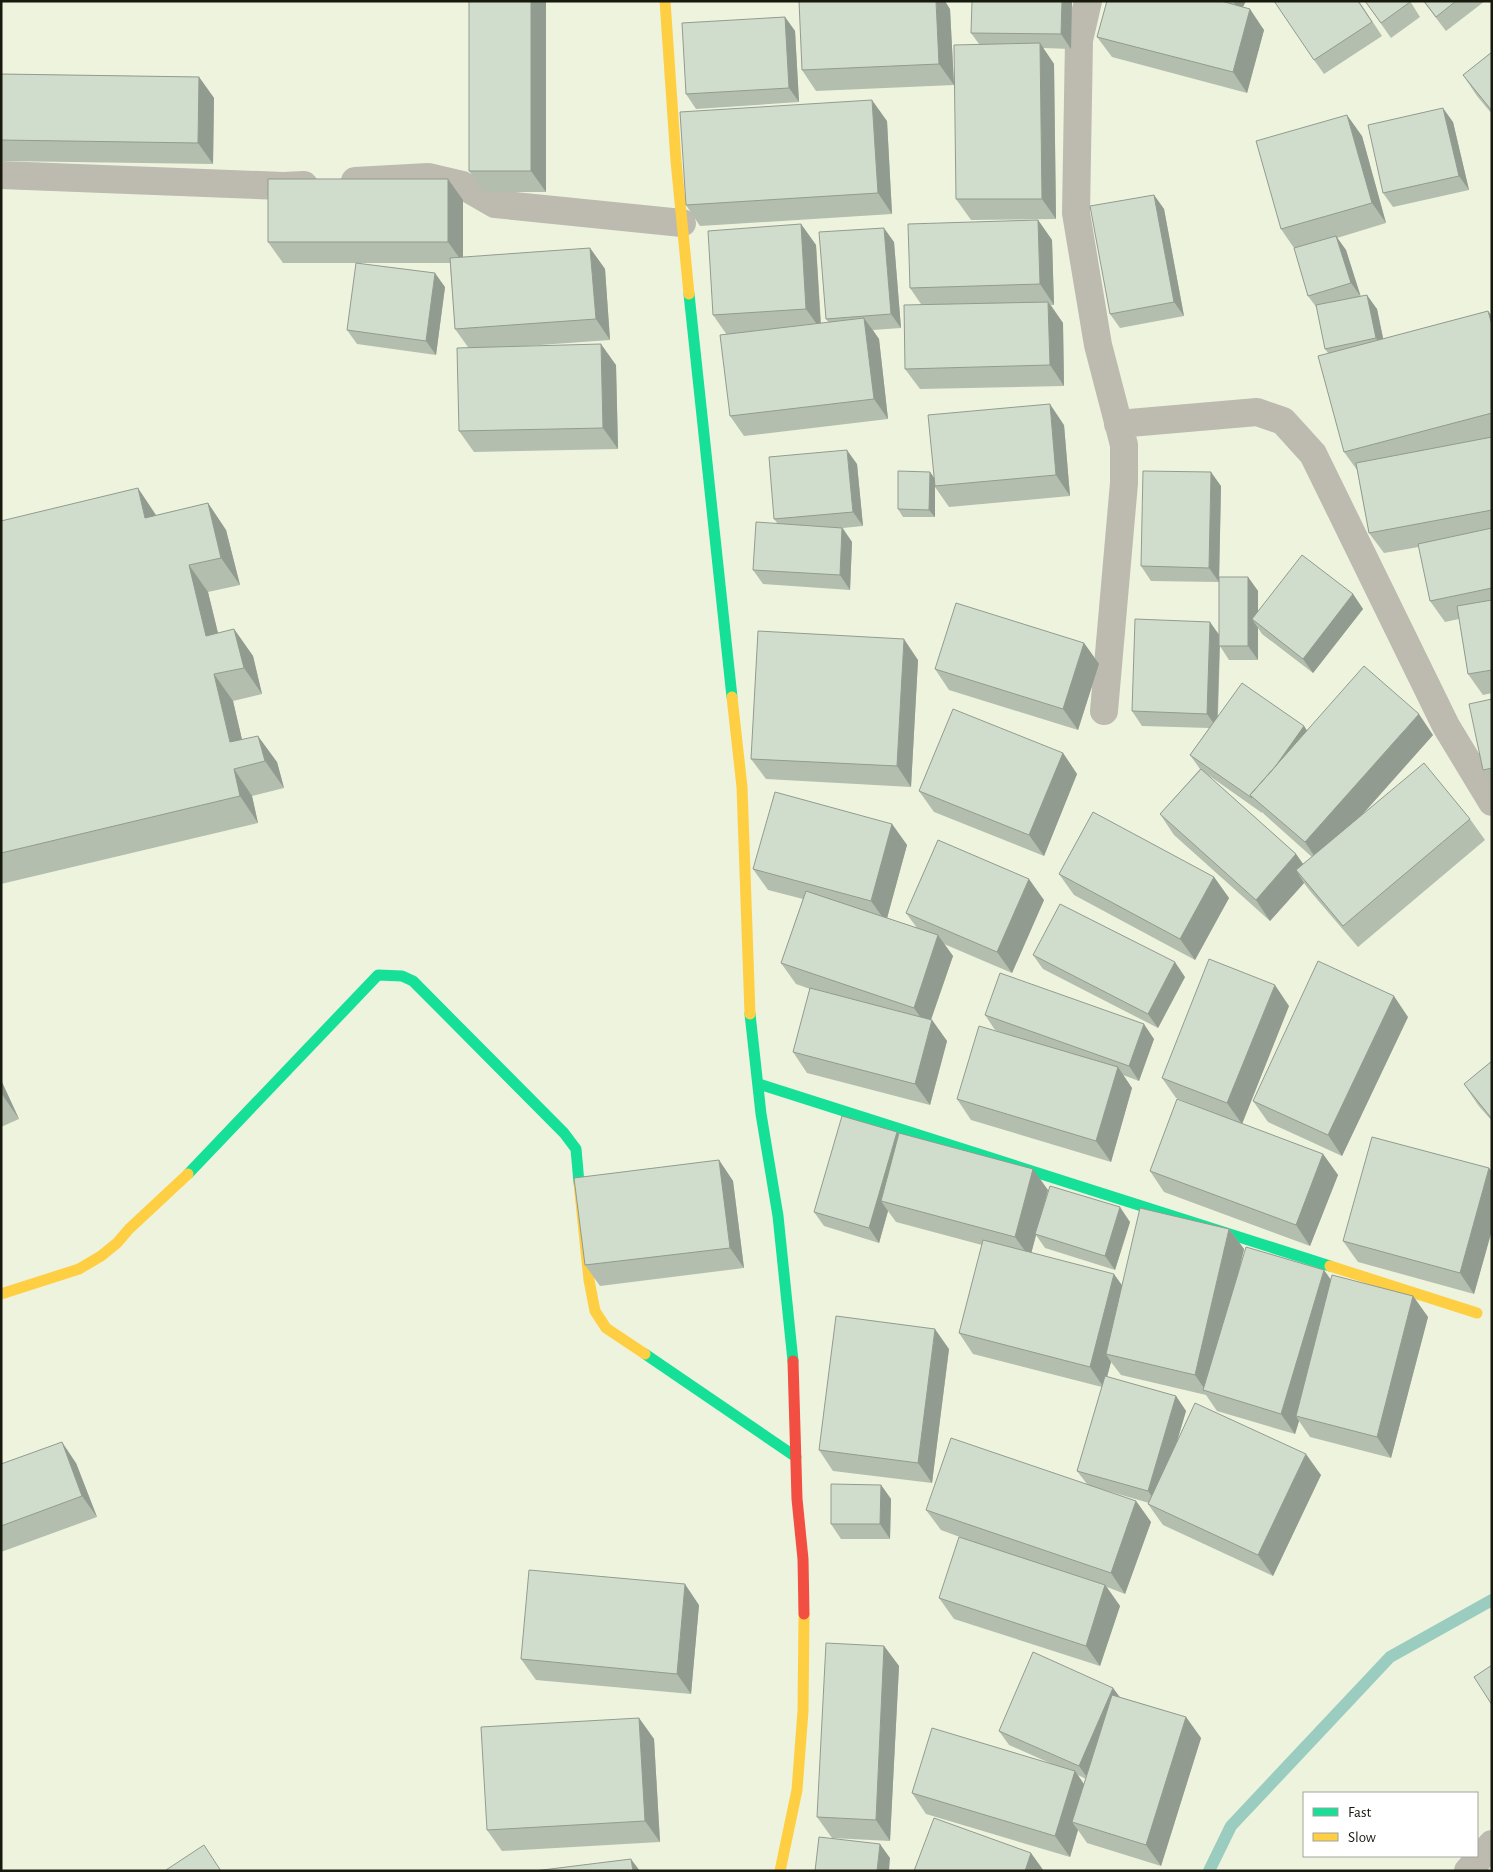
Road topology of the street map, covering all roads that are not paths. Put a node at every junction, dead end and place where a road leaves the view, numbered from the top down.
1 (665, 1) edge
2 (1088, 1) edge
3 (1, 175) edge
4 (682, 224) junction
5 (1118, 424) junction
6 (1104, 711) dead end
7 (1492, 802) edge
8 (758, 1084) junction
9 (1, 1294) edge
10 (1477, 1313) dead end
11 (796, 1457) junction
12 (1492, 1844) edge
13 (780, 1871) edge
14 (1468, 1871) edge

1 - 4 street
2 - 5 street
3 - 4 street
4 - 8 street
5 - 6 street
5 - 7 street
8 - 10 street
8 - 11 street
9 - 11 street
11 - 13 street
12 - 14 street

